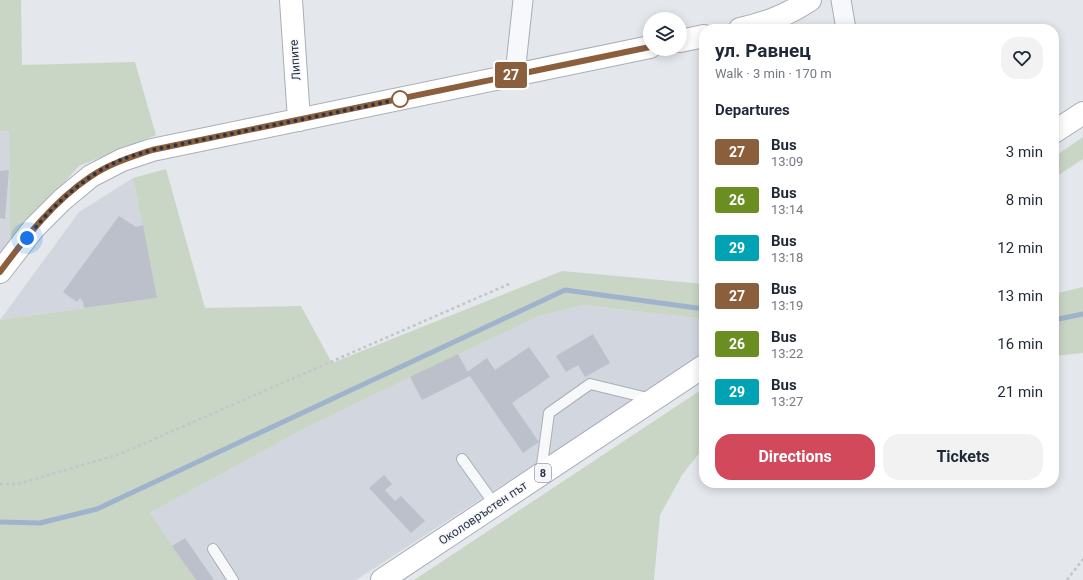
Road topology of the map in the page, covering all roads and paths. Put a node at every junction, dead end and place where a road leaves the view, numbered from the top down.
1 (291, 0) edge
2 (523, 0) edge
3 (810, 0) edge
4 (841, 0) edge
5 (761, 24) edge
6 (845, 24) edge
7 (699, 37) edge
8 (687, 40) edge
9 (643, 48) edge
10 (515, 74) junction
11 (1083, 113) edge
12 (299, 120) junction
13 (1059, 129) edge
14 (1, 269) edge
15 (509, 284) dead end
16 (699, 369) edge
17 (653, 400) junction
18 (462, 459) dead end
19 (541, 474) junction
20 (0, 484) edge
21 (495, 505) junction
22 (213, 549) dead end
23 (1083, 559) edge
24 (233, 580) edge
25 (382, 580) edge
26 (1067, 580) edge

1 - 12 main road, Липите
2 - 10 street
3 - 5 main road
4 - 6 street
7 - 8 main road
9 - 10 main road
10 - 12 main road
11 - 13 main road
12 - 14 main road
15 - 20 path
16 - 17 main road, Околовръстен път / 8
17 - 19 main road, Околовръстен път / 8
17 - 19 lane
18 - 21 lane
19 - 21 main road, Околовръстен път / 8
21 - 25 main road, Околовръстен път / 8
22 - 24 lane
23 - 26 path

